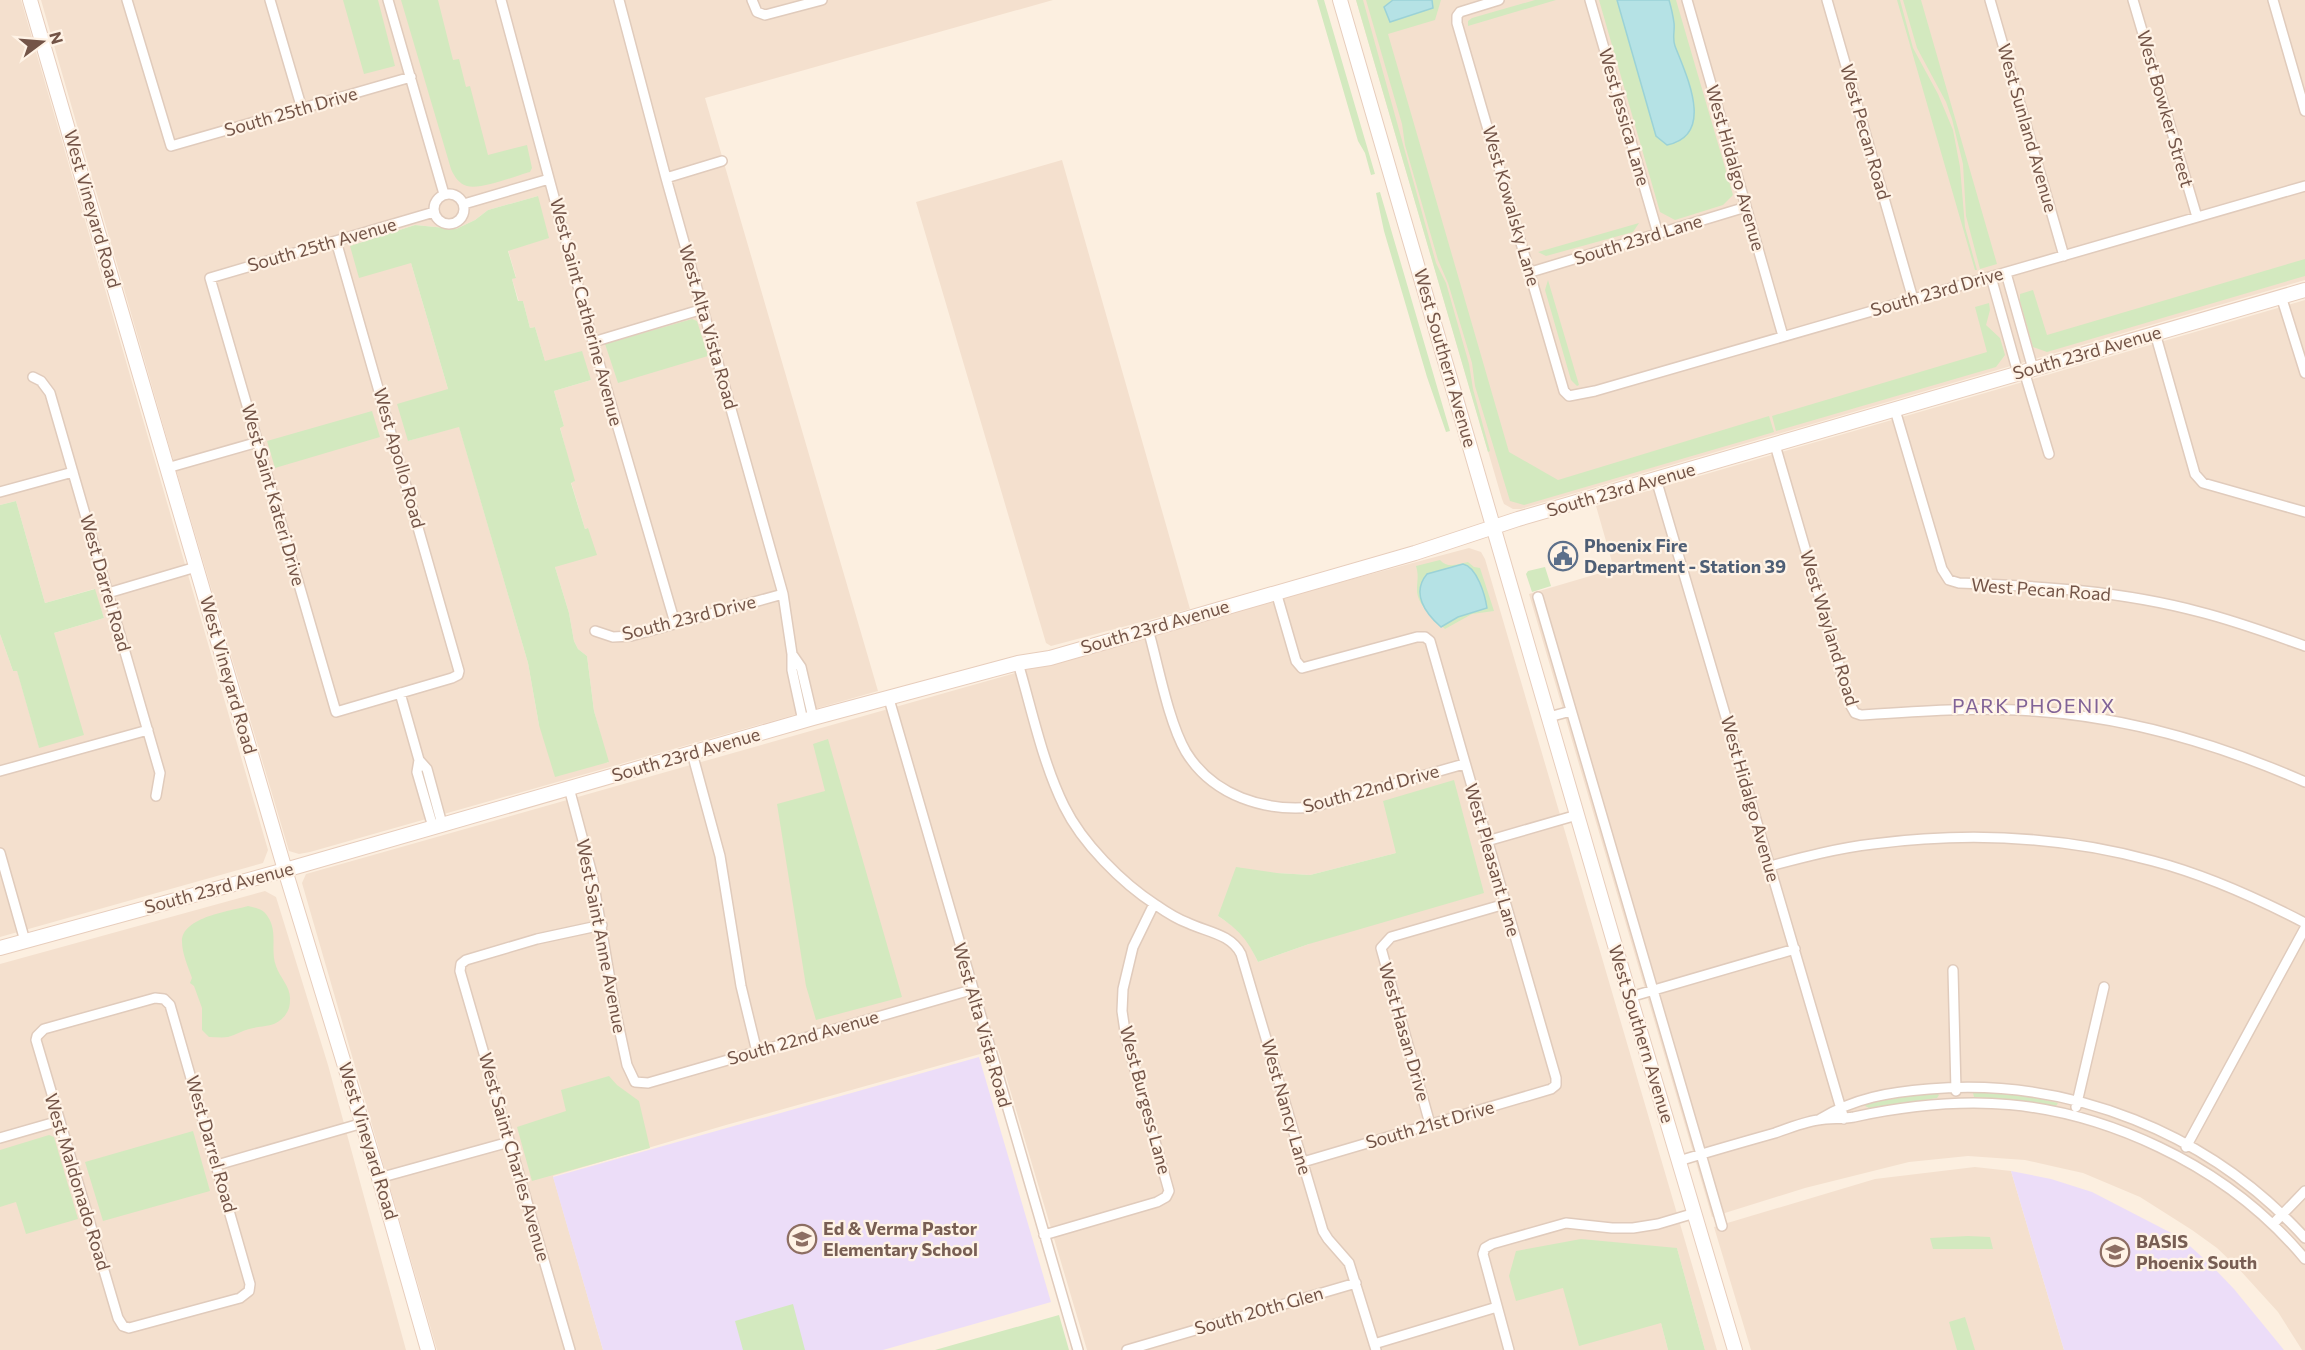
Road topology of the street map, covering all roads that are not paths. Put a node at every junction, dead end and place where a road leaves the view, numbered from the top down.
1 (30, 0) edge
2 (127, 0) edge
3 (270, 0) edge
4 (388, 0) edge
5 (501, 0) edge
6 (619, 0) edge
7 (752, 0) edge
8 (822, 0) edge
9 (1340, 0) edge
10 (1499, 0) edge
11 (1590, 0) edge
12 (1687, 0) edge
13 (1827, 0) edge
14 (1990, 0) edge
15 (2133, 0) edge
16 (2273, 0) edge
17 (411, 77) junction
18 (302, 109) junction
19 (2305, 111) edge
20 (722, 161) dead end
21 (666, 178) junction
22 (549, 179) junction
23 (2305, 186) edge
24 (444, 194) junction
25 (464, 204) junction
26 (1746, 207) junction
27 (434, 212) junction
28 (2197, 217) junction
29 (1658, 234) junction
30 (336, 241) junction
31 (2064, 256) junction
32 (1531, 272) junction
33 (2006, 273) junction
34 (1991, 277) junction
35 (210, 278) joint
36 (2305, 290) edge
37 (2281, 296) junction
38 (1913, 299) junction
39 (703, 309) junction
40 (2155, 333) junction
41 (1783, 336) junction
42 (593, 342) junction
43 (2025, 371) junction
44 (2305, 373) edge
45 (33, 376) dead end
46 (1569, 396) joint
47 (1895, 410) junction
48 (258, 442) junction
49 (1775, 445) junction
50 (2049, 454) dead end
51 (167, 468) junction
52 (73, 472) junction
53 (1656, 479) junction
54 (0, 492) edge
55 (2305, 512) edge
56 (1495, 527) junction
57 (196, 567) junction
58 (1276, 592) junction
59 (108, 593) junction
60 (783, 594) junction
61 (1538, 597) dead end
62 (675, 623) junction
63 (1148, 629) junction
64 (595, 632) dead end
65 (2305, 646) edge
66 (1018, 663) junction
67 (400, 693) junction
68 (889, 699) junction
69 (1571, 711) junction
70 (1549, 717) junction
71 (808, 720) junction
72 (148, 730) junction
73 (692, 753) junction
74 (1464, 764) junction
75 (0, 771) edge
76 (2305, 782) edge
77 (569, 788) junction
78 (156, 796) dead end
79 (1577, 815) junction
80 (438, 826) junction
81 (1487, 841) junction
82 (0, 856) edge
83 (1770, 866) junction
84 (285, 870) junction
85 (1154, 904) junction
86 (1506, 904) junction
87 (2305, 923) edge
88 (602, 925) junction
89 (2305, 928) edge
90 (25, 941) junction
91 (0, 948) edge
92 (1794, 949) junction
93 (1953, 970) dead end
94 (2104, 987) dead end
95 (971, 990) junction
96 (1653, 990) junction
97 (1630, 997) junction
98 (165, 999) joint
99 (757, 1052) junction
100 (635, 1082) joint
101 (1556, 1085) joint
102 (1956, 1087) junction
103 (2077, 1101) junction
104 (1957, 1102) junction
105 (1840, 1107) junction
106 (2074, 1115) junction
107 (1844, 1119) junction
108 (1818, 1120) junction
109 (59, 1121) junction
110 (363, 1123) junction
111 (1430, 1124) junction
112 (0, 1138) edge
113 (509, 1142) junction
114 (2188, 1144) junction
115 (1701, 1154) junction
116 (2181, 1157) junction
117 (1679, 1161) junction
118 (1303, 1162) junction
119 (217, 1165) junction
120 (379, 1178) junction
121 (2305, 1191) edge
122 (1695, 1213) junction
123 (2283, 1214) junction
124 (2273, 1224) junction
125 (1722, 1227) dead end
126 (1044, 1235) junction
127 (2305, 1238) edge
128 (2305, 1259) edge
129 (1356, 1283) junction
130 (249, 1291) joint
131 (1497, 1308) junction
132 (1375, 1347) edge
133 (428, 1350) edge
134 (570, 1350) edge
135 (1078, 1350) edge
136 (1127, 1350) edge
137 (1509, 1350) edge
138 (1735, 1350) edge

1 - 51 street, West Vineyard Road
2 - 18 street, South 25th Drive
3 - 18 street
4 - 17 street
5 - 22 street, West Saint Catherine Avenue
6 - 21 street, West Alta Vista Road
7 - 8 street
9 - 56 street, West Southern Avenue
10 - 32 street, West Kowalsky Lane
11 - 29 street, West Jessica Lane
12 - 26 street, West Hidalgo Avenue
13 - 38 street, West Pecan Road
14 - 31 street, West Sunland Avenue
15 - 28 street, West Bowker Street
16 - 19 street
17 - 18 street, South 25th Drive
17 - 24 street
20 - 21 street
21 - 39 street, West Alta Vista Road
22 - 25 street
22 - 42 street, West Saint Catherine Avenue
23 - 28 street, South 23rd Drive
24 - 25 street
24 - 27 street
25 - 27 street
26 - 29 street, South 23rd Lane
26 - 41 street, West Hidalgo Avenue
27 - 30 street, South 25th Avenue
28 - 31 street, South 23rd Drive
29 - 32 street, South 23rd Lane
30 - 35 street, South 25th Avenue
30 - 67 street, West Apollo Road
31 - 33 street, South 23rd Drive
32 - 46 street, West Kowalsky Lane
33 - 34 street, South 23rd Drive
33 - 43 street
34 - 38 street, South 23rd Drive
34 - 43 street
35 - 48 street, West Saint Kateri Drive
36 - 37 street, South 23rd Avenue
37 - 40 street, South 23rd Avenue
37 - 44 street
38 - 41 street, South 23rd Drive
39 - 42 street
39 - 60 street, West Alta Vista Road
40 - 43 street, South 23rd Avenue
40 - 55 street
41 - 46 street, South 23rd Drive
42 - 62 street, West Saint Catherine Avenue
43 - 47 street, South 23rd Avenue
43 - 50 street
45 - 52 street, West Darrel Road
47 - 49 street, South 23rd Avenue
47 - 65 street, West Pecan Road
48 - 51 street
48 - 67 street, West Saint Kateri Drive
49 - 53 street, South 23rd Avenue
49 - 76 street, West Wayland Road
51 - 57 street, West Vineyard Road
52 - 54 street
52 - 59 street, West Darrel Road
53 - 56 street, South 23rd Avenue
53 - 83 street, West Hidalgo Avenue
56 - 58 street, South 23rd Avenue
56 - 70 street, West Southern Avenue
57 - 59 street
57 - 84 street, West Vineyard Road
58 - 63 street, South 23rd Avenue
58 - 74 street, West Pleasant Lane
59 - 72 street, West Darrel Road
60 - 62 street, South 23rd Drive
60 - 71 street, West Alta Vista Road
61 - 69 street, West Southern Avenue
62 - 64 street, South 23rd Drive
63 - 66 street, South 23rd Avenue
63 - 74 street, South 22nd Drive
66 - 68 street, South 23rd Avenue
66 - 85 street
67 - 80 street
68 - 71 street, South 23rd Avenue
68 - 95 street, West Alta Vista Road
69 - 70 street
69 - 96 street, West Southern Avenue
70 - 79 street, West Southern Avenue
71 - 73 street, South 23rd Avenue
72 - 75 street
72 - 78 street, West Darrel Road
73 - 77 street, South 23rd Avenue
73 - 99 street
74 - 81 street, West Pleasant Lane
77 - 80 street, South 23rd Avenue
77 - 88 street, West Saint Anne Avenue
79 - 81 street
79 - 97 street, West Southern Avenue
80 - 84 street, South 23rd Avenue
81 - 86 street, West Pleasant Lane
82 - 90 street
83 - 87 street
83 - 92 street, West Hidalgo Avenue
84 - 90 street, South 23rd Avenue
84 - 110 street, West Vineyard Road
85 - 118 street, West Nancy Lane
85 - 126 street, West Burgess Lane
86 - 101 street, West Pleasant Lane
86 - 111 street, West Hasan Drive
88 - 100 street, West Saint Anne Avenue
88 - 113 street, West Saint Charles Avenue
89 - 114 street
90 - 91 street, South 23rd Avenue
92 - 96 street
92 - 105 street, West Hidalgo Avenue
93 - 102 street
94 - 103 street
95 - 99 street, South 22nd Avenue
95 - 126 street, West Alta Vista Road
96 - 97 street
96 - 115 street, West Southern Avenue
97 - 117 street, West Southern Avenue
98 - 109 street, West Maldonado Road
98 - 119 street, West Darrel Road
99 - 100 street, South 22nd Avenue
101 - 111 street, South 21st Drive
102 - 103 street
102 - 104 street
102 - 105 street
103 - 106 street
103 - 114 street
104 - 106 street
104 - 107 street
105 - 107 street, West Hidalgo Avenue
105 - 108 street
106 - 116 street
107 - 108 street
108 - 115 street
109 - 112 street
109 - 130 street, West Maldonado Road
110 - 119 street
110 - 120 street, West Vineyard Road
111 - 118 street, South 21st Drive
113 - 120 street
113 - 134 street, West Saint Charles Avenue
114 - 116 street
114 - 123 street
115 - 117 street
115 - 125 street, West Southern Avenue
116 - 124 street
117 - 122 street, West Southern Avenue
118 - 129 street, West Nancy Lane
119 - 130 street, West Darrel Road
120 - 133 street, West Vineyard Road
121 - 123 street
122 - 131 street
122 - 138 street, West Southern Avenue
123 - 124 street
123 - 127 street
124 - 128 street
126 - 135 street, West Alta Vista Road
129 - 132 street, West Nancy Lane
129 - 136 street, South 20th Glen
131 - 132 street
131 - 137 street

